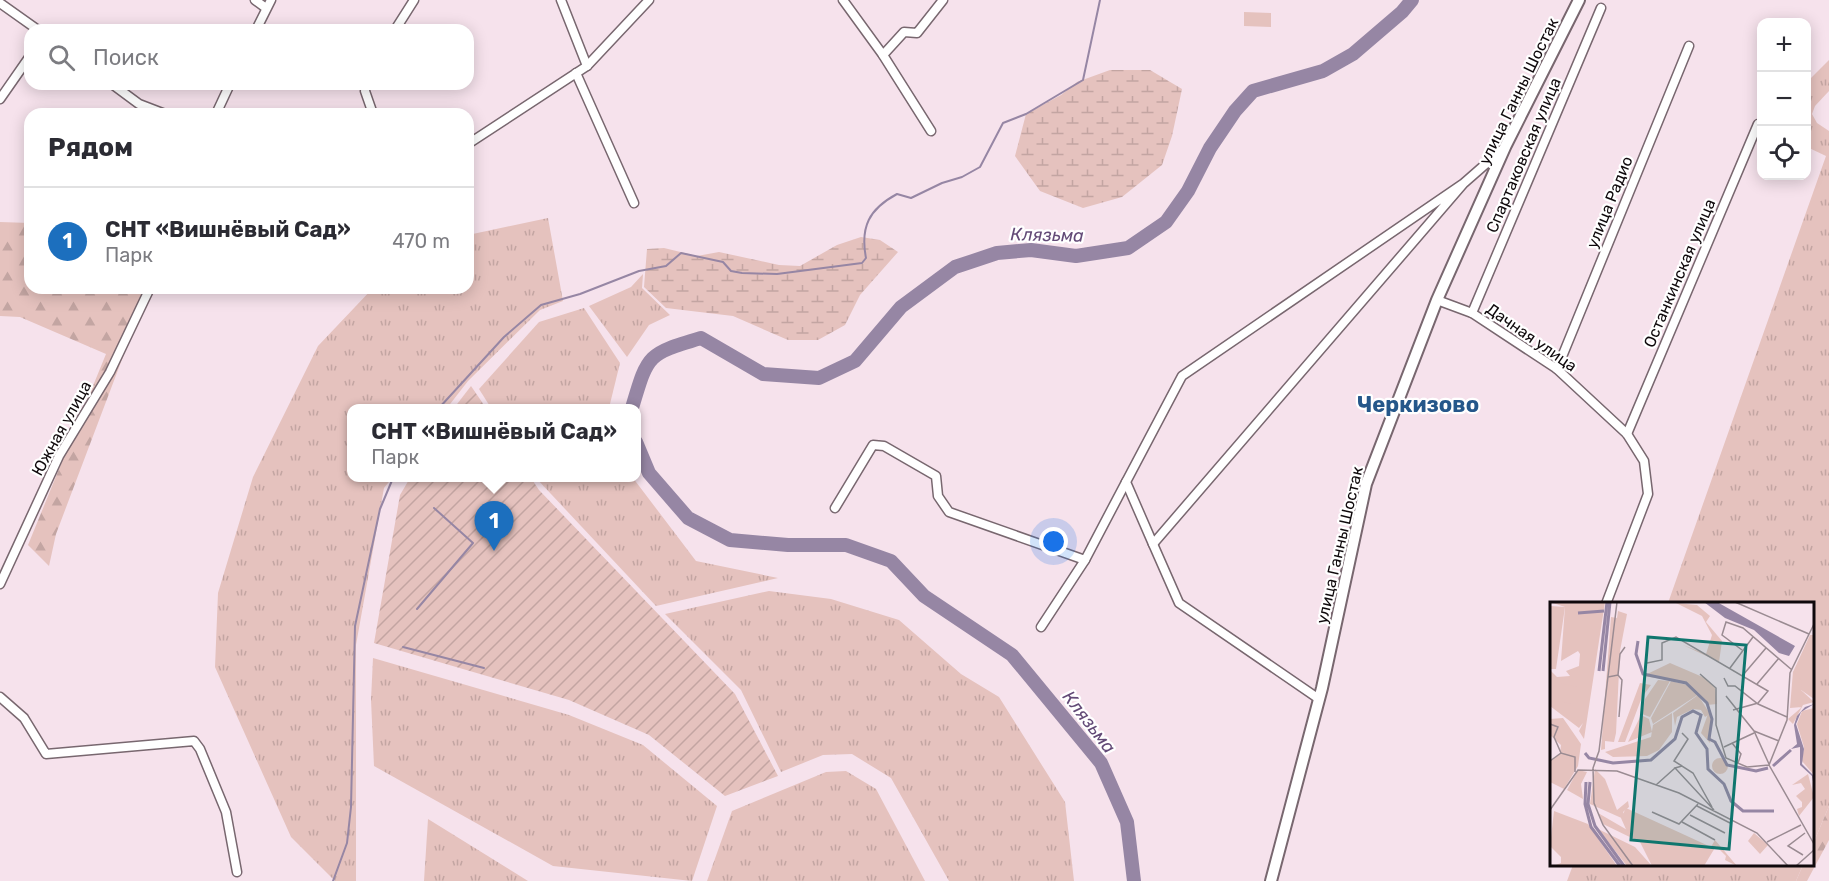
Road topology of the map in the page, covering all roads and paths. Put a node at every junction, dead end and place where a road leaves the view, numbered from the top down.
1 (255, 0) edge
2 (414, 0) edge
3 (561, 0) edge
4 (649, 0) edge
5 (843, 0) edge
6 (943, 0) edge
7 (1579, 0) edge
8 (0, 3) edge
9 (268, 4) edge
10 (1601, 8) dead end
11 (30, 24) edge
12 (259, 24) edge
13 (399, 24) edge
14 (1689, 46) dead end
15 (883, 55) junction
16 (24, 65) edge
17 (587, 66) junction
18 (576, 73) junction
19 (120, 90) edge
20 (227, 90) edge
21 (365, 90) edge
22 (0, 99) edge
23 (149, 108) edge
24 (219, 108) edge
25 (371, 108) edge
26 (1757, 126) edge
27 (931, 131) dead end
28 (474, 140) edge
29 (1506, 145) junction
30 (1464, 183) junction
31 (634, 202) dead end
32 (147, 294) edge
33 (1437, 300) junction
34 (1472, 314) junction
35 (1557, 369) junction
36 (1627, 434) junction
37 (1126, 482) junction
38 (835, 508) dead end
39 (1153, 544) junction
40 (1085, 560) junction
41 (0, 584) edge
42 (1606, 602) edge
43 (1041, 627) dead end
44 (0, 698) edge
45 (1319, 699) junction
46 (237, 872) dead end
47 (1271, 881) edge

1 - 9 street
2 - 13 street
3 - 17 street
4 - 17 street
5 - 15 street
6 - 15 street
7 - 29 main road, улица Ганны Шостак
8 - 11 street
9 - 12 street
10 - 34 street, Спартаковская улица
14 - 35 street, улица Радио
15 - 27 street
16 - 22 street
17 - 18 street
18 - 28 street
18 - 31 street
19 - 23 street
20 - 24 street
21 - 25 street
26 - 36 street, Останкинская улица
29 - 30 street
29 - 33 main road, улица Ганны Шостак
30 - 37 street
30 - 39 street
32 - 41 street, Южная улица
33 - 34 street, Дачная улица
33 - 45 main road, улица Ганны Шостак
34 - 35 street, Дачная улица
35 - 36 street, Дачная улица
36 - 42 street, Дачная улица
37 - 39 street
37 - 40 street
38 - 40 street
39 - 45 street
40 - 43 street
44 - 46 street
45 - 47 main road, улица Ганны Шостак

